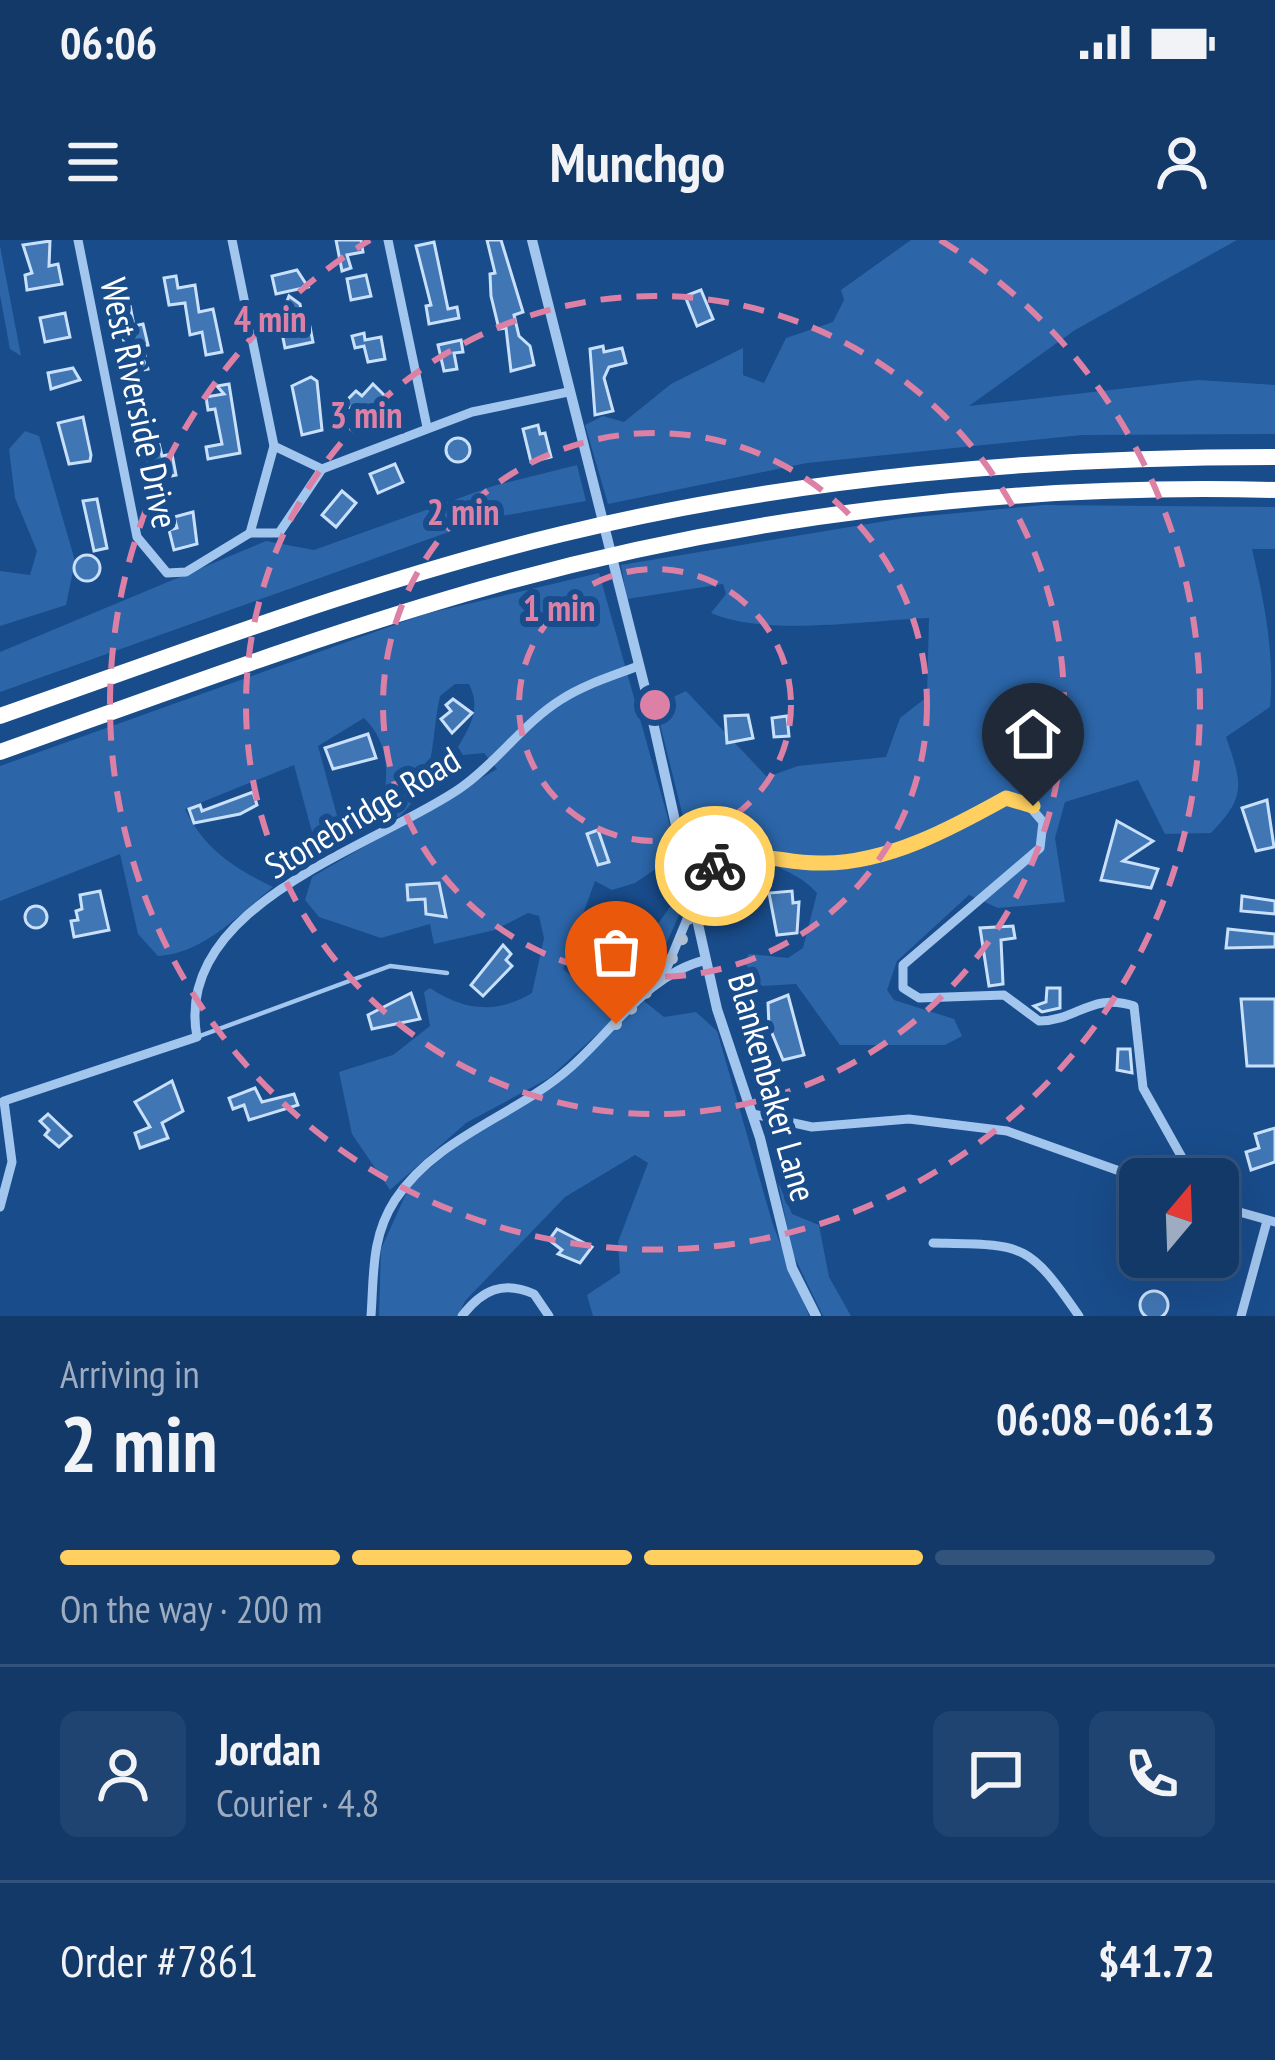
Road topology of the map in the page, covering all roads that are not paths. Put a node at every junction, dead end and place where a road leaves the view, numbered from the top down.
1 (78, 240) edge
2 (232, 240) edge
3 (388, 240) edge
4 (532, 240) edge
5 (568, 392) junction
6 (427, 427) junction
7 (274, 446) junction
8 (1275, 457) edge
9 (322, 469) junction
10 (1275, 490) edge
11 (250, 533) junction
12 (638, 666) junction
13 (0, 716) edge
14 (0, 752) edge
15 (689, 875) junction
16 (694, 900) junction
17 (706, 960) junction
18 (447, 974) dead end
19 (661, 979) junction
20 (197, 1037) junction
21 (753, 1114) junction
22 (1182, 1158) edge
23 (1119, 1171) edge
24 (0, 1207) edge
25 (1239, 1212) edge
26 (1271, 1221) edge
27 (933, 1243) dead end
28 (371, 1316) edge
29 (463, 1316) edge
30 (549, 1316) edge
31 (817, 1316) edge
32 (1079, 1316) edge
33 (1241, 1316) edge

1 - 11 street, West Riverside Drive
2 - 7 street
3 - 6 street
4 - 5 street, Blankenbaker Lane
5 - 6 street
5 - 12 street, Blankenbaker Lane
6 - 9 street
7 - 9 street
7 - 11 street
8 - 13 highway
9 - 11 street
10 - 14 highway
12 - 15 street, Blankenbaker Lane
12 - 20 street, Stonebridge Road
15 - 16 street, Blankenbaker Lane
15 - 22 street
16 - 17 street, Blankenbaker Lane
16 - 19 street
17 - 19 street
17 - 21 street, Blankenbaker Lane
18 - 20 lane
19 - 28 street
20 - 24 street
21 - 23 street
21 - 31 street, Blankenbaker Lane
25 - 26 street
26 - 33 street
27 - 32 street
29 - 30 street

